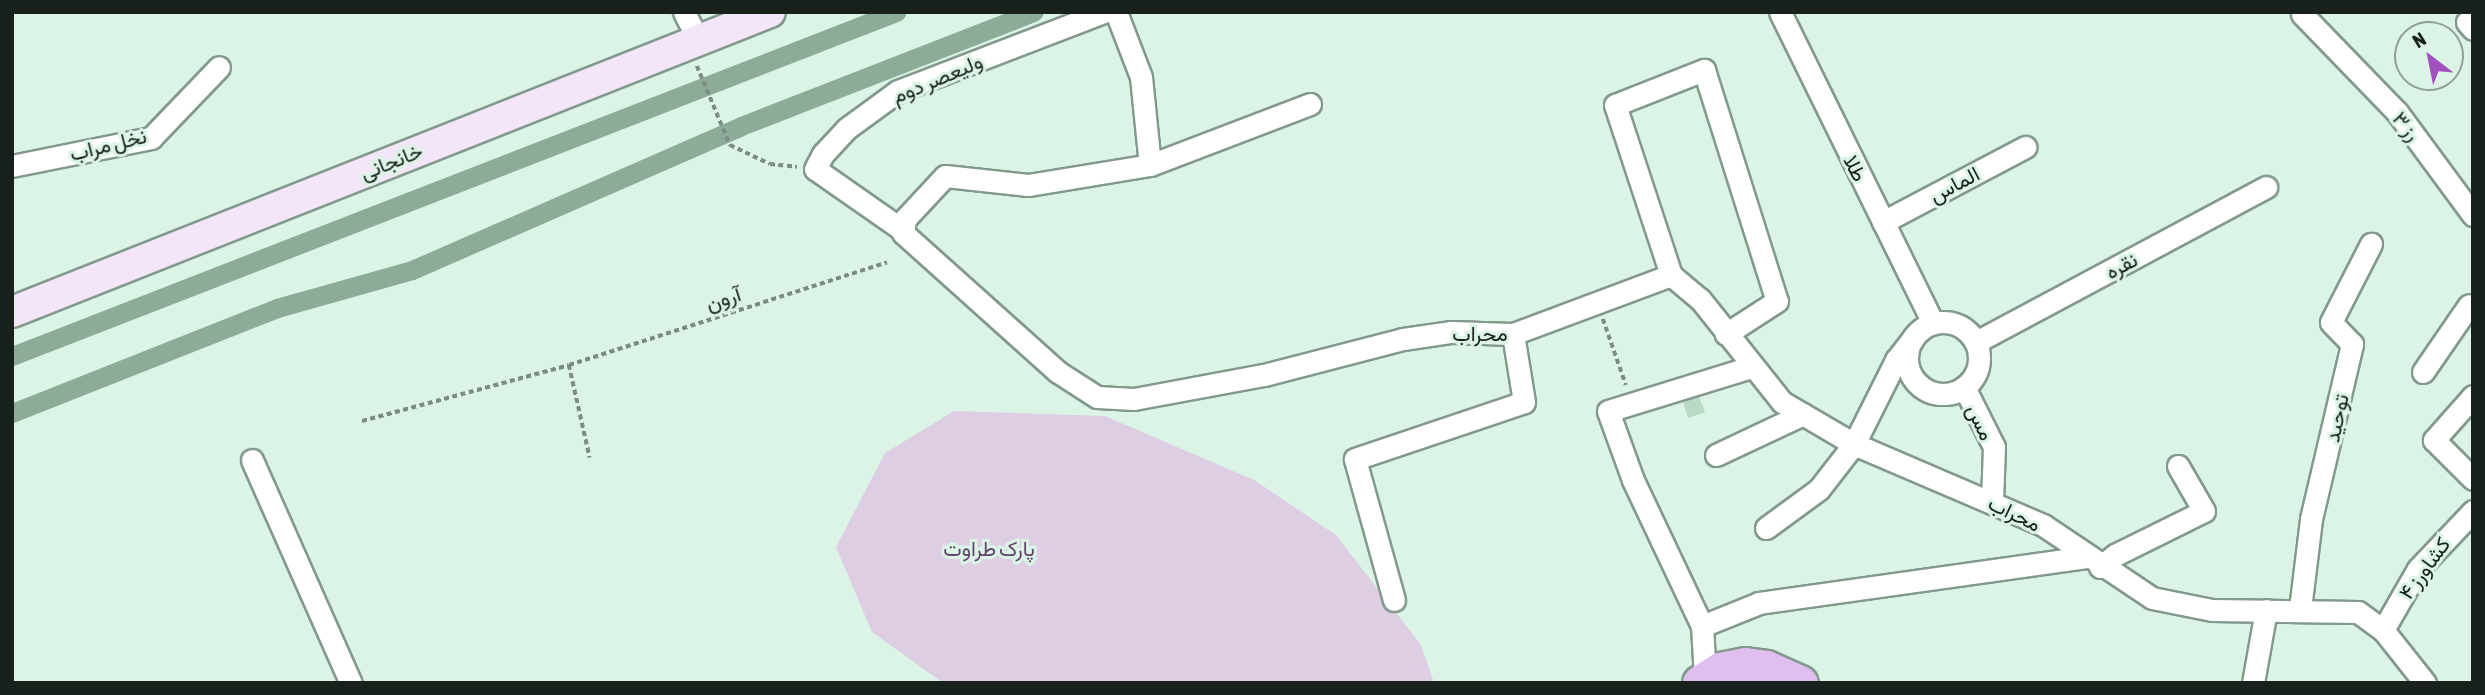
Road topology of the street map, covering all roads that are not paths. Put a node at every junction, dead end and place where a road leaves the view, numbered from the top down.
1 (684, 12) edge
2 (770, 12) edge
3 (1104, 12) edge
4 (1116, 12) edge
5 (1780, 12) edge
6 (2302, 14) edge
7 (696, 50) junction
8 (219, 67) dead end
9 (1310, 104) dead end
10 (2025, 147) dead end
11 (1150, 165) junction
12 (12, 166) edge
13 (2266, 187) dead end
14 (2473, 215) edge
15 (1883, 222) junction
16 (904, 231) junction
17 (2371, 244) dead end
18 (1671, 275) junction
19 (2471, 305) edge
20 (12, 312) edge
21 (1933, 323) junction
22 (1513, 334) junction
23 (1726, 334) junction
24 (1913, 338) junction
25 (1976, 342) junction
26 (1751, 367) junction
27 (2423, 372) dead end
28 (1964, 387) junction
29 (2473, 397) edge
30 (1802, 414) junction
31 (1854, 444) junction
32 (1716, 455) dead end
33 (252, 460) dead end
34 (2178, 467) dead end
35 (2473, 479) edge
36 (1992, 501) junction
37 (2473, 511) edge
38 (1766, 528) dead end
39 (2092, 562) junction
40 (1394, 600) dead end
41 (2300, 609) junction
42 (2266, 610) junction
43 (1702, 626) junction
44 (2383, 630) junction
45 (1703, 681) edge
46 (351, 683) edge
47 (1759, 683) edge
48 (1800, 683) edge
49 (2253, 683) edge
50 (2425, 683) edge

1 - 7 street
2 - 7 main road, خانجانی
3 - 16 street, ولیعصر دوم
4 - 11 street
5 - 15 street, طلا
6 - 14 street, رز ۳
7 - 20 main road, خانجانی
8 - 12 street, نخل مراب
9 - 11 street
10 - 15 street, الماس
11 - 16 street
13 - 25 street, نقره
15 - 21 street, طلا
16 - 22 street, محراب
17 - 41 street, توحید
18 - 22 street, محراب
18 - 23 street, محراب
18 - 23 street
19 - 27 street
21 - 24 street
21 - 25 street
22 - 40 street
23 - 26 street, محراب
24 - 28 street
24 - 31 street
25 - 28 street
26 - 30 street, محراب
26 - 43 street
28 - 36 street, مس
29 - 35 street
30 - 31 street, محراب
30 - 32 street
31 - 36 street, محراب
31 - 38 street
33 - 46 street
34 - 39 street
36 - 39 street, محراب
37 - 44 street, کشاورز ۴
39 - 42 street, محراب
39 - 43 street
41 - 42 street, محراب
41 - 44 street, محراب
42 - 49 street
43 - 45 street
44 - 50 street, محراب
45 - 48 highway
47 - 48 highway

